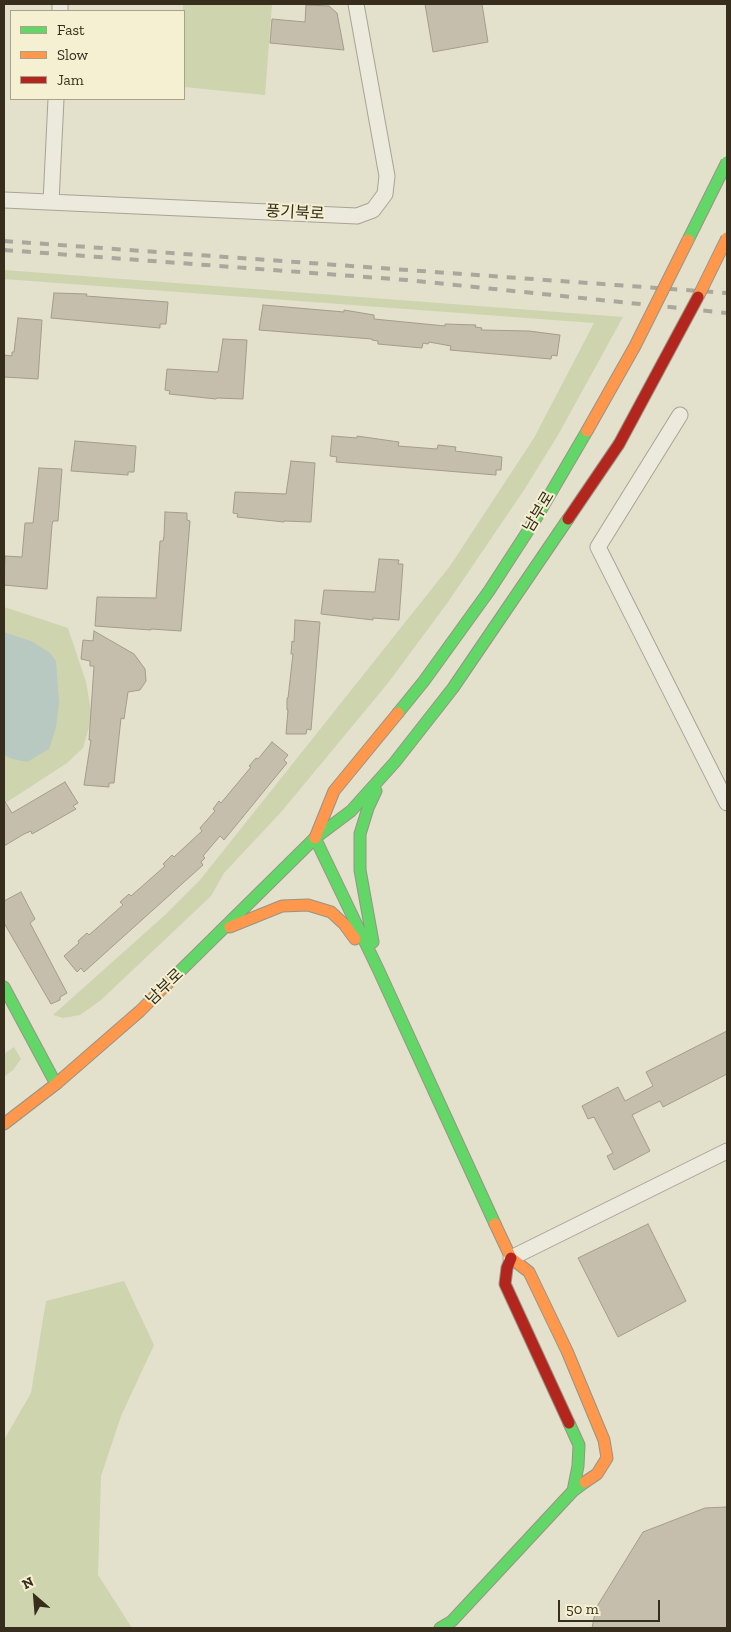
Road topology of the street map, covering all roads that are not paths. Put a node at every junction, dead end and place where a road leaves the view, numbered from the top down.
1 (356, 4) edge
2 (56, 100) edge
3 (727, 162) edge
4 (4, 200) edge
5 (51, 202) junction
6 (727, 238) edge
7 (680, 415) dead end
8 (385, 773) junction
9 (727, 802) edge
10 (315, 838) junction
11 (223, 930) junction
12 (378, 969) junction
13 (4, 987) edge
14 (56, 1084) junction
15 (4, 1124) edge
16 (727, 1151) edge
17 (511, 1258) junction
18 (573, 1491) junction
19 (440, 1628) edge

1 - 5 street, 풍기북로
2 - 5 street
3 - 10 main road, 남부로, bridge
4 - 5 street, 풍기북로
6 - 8 main road, 남부로, bridge
7 - 9 street
8 - 10 main road, 남부로
8 - 12 main road
10 - 11 main road, 남부로
10 - 12 main road
11 - 12 main road
11 - 14 main road, 남부로
12 - 17 main road
13 - 14 main road
14 - 15 main road, 남부로
16 - 17 street
17 - 18 main road
17 - 18 main road
18 - 19 main road

